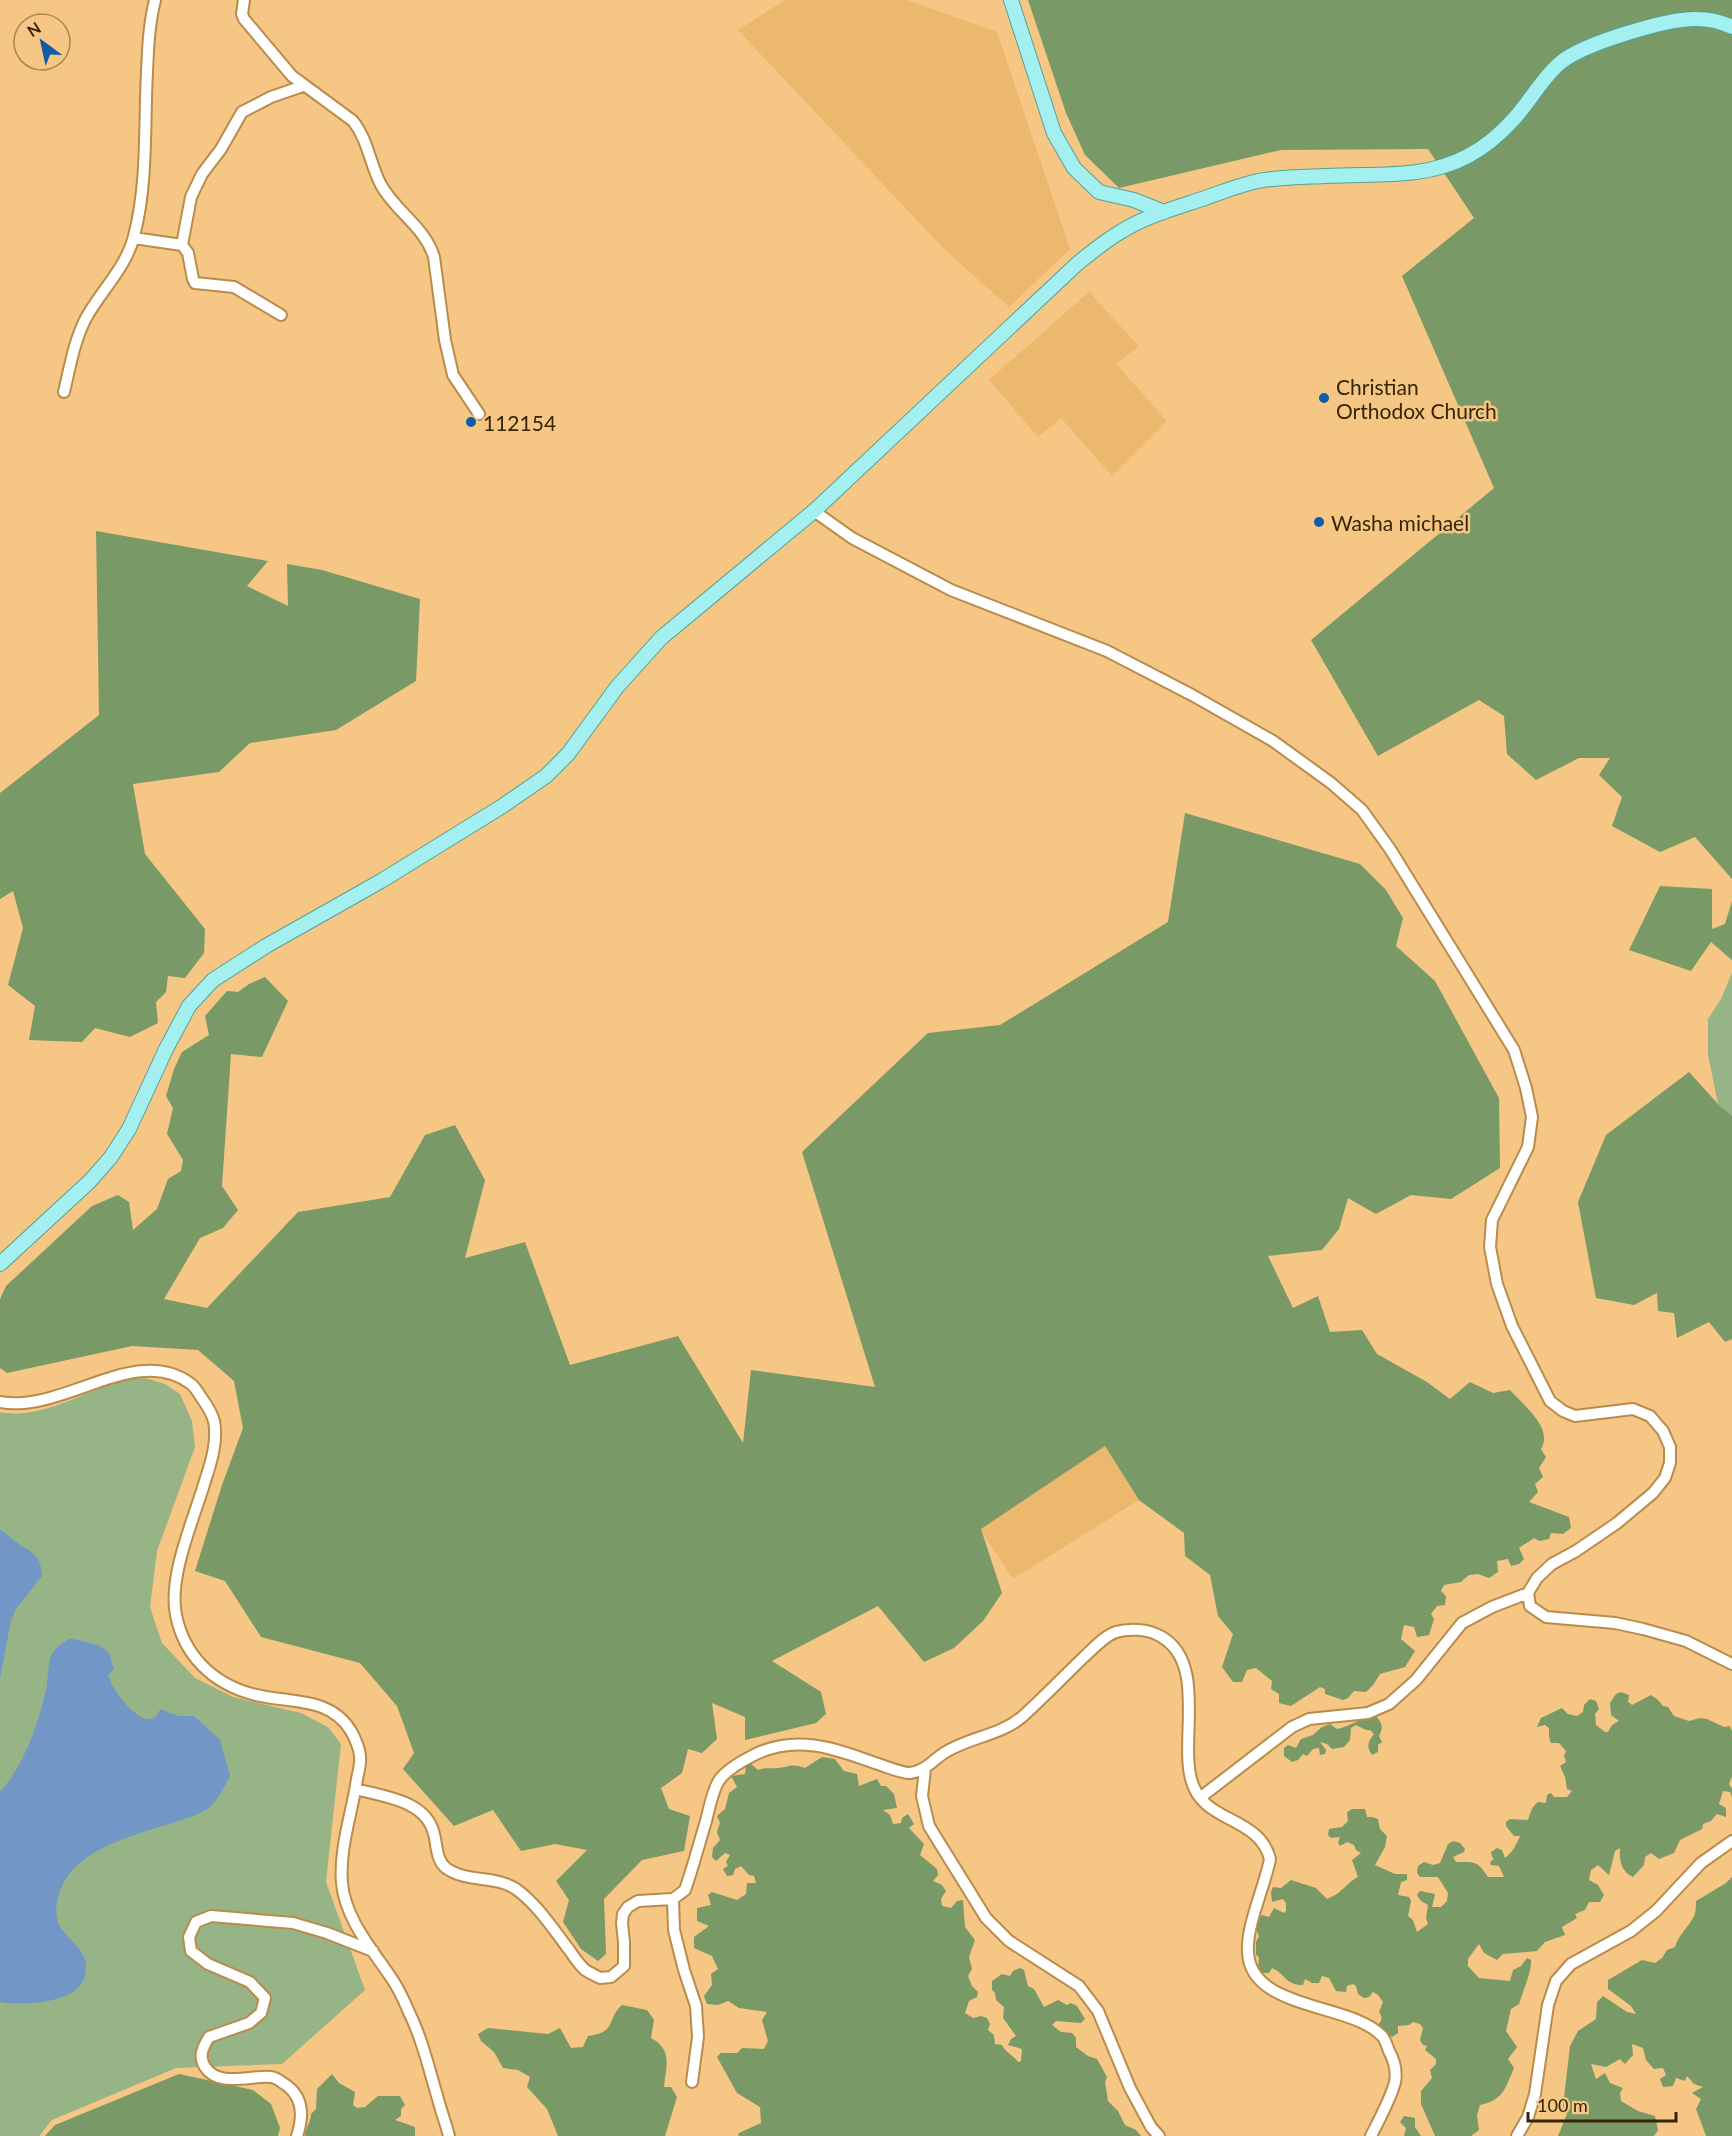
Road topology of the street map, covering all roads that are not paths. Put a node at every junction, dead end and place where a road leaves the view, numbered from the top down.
1 (155, 0) edge
2 (244, 0) edge
3 (1011, 0) edge
4 (1732, 27) edge
5 (303, 86) junction
6 (1164, 212) junction
7 (134, 238) junction
8 (182, 245) junction
9 (281, 315) dead end
10 (64, 392) dead end
11 (479, 414) dead end
12 (814, 511) junction
13 (0, 1264) edge
14 (0, 1402) edge
15 (1528, 1593) junction
16 (1732, 1664) edge
17 (925, 1769) junction
18 (356, 1789) junction
19 (1200, 1797) junction
20 (1732, 1841) edge
21 (673, 1899) junction
22 (373, 1951) junction
23 (692, 2082) dead end
24 (297, 2136) edge
25 (449, 2136) edge
26 (1159, 2136) edge
27 (1371, 2136) edge
28 (1517, 2136) edge

1 - 7 street
2 - 5 street
3 - 6 main road
4 - 6 main road
5 - 8 street
5 - 11 street
6 - 12 main road
7 - 8 street
7 - 10 street
8 - 9 street
12 - 13 main road
12 - 15 street
14 - 18 street
15 - 16 street
15 - 19 street
17 - 19 street
17 - 21 street
17 - 26 street
18 - 21 street
18 - 22 street
19 - 27 street
20 - 28 street
21 - 23 street
22 - 24 street
22 - 25 street

